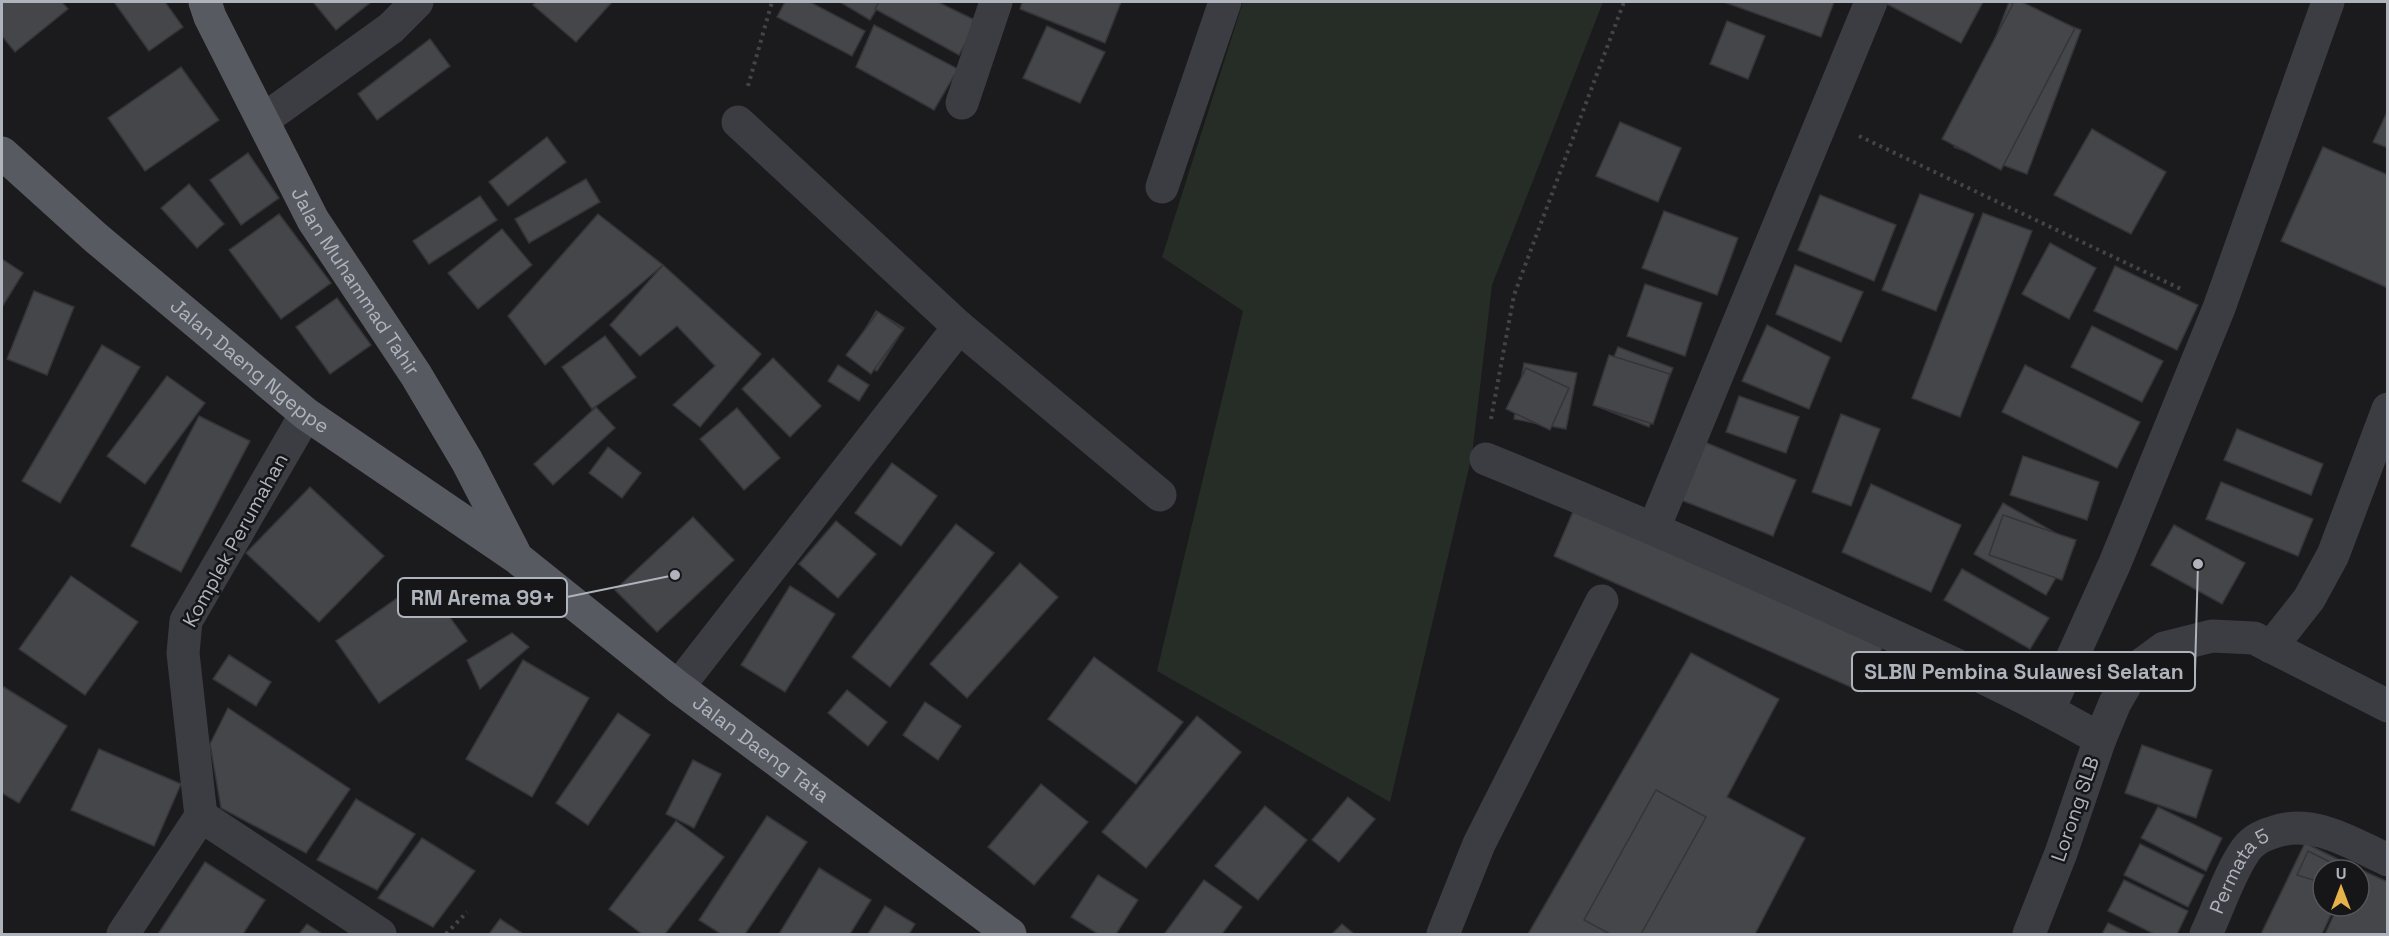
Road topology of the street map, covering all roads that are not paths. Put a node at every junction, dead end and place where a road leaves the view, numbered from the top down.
1 (205, 2) edge
2 (417, 2) edge
3 (996, 2) edge
4 (1225, 2) edge
5 (1871, 2) edge
6 (2328, 2) edge
7 (962, 103) dead end
8 (263, 120) junction
9 (738, 122) road end
10 (2, 153) edge
11 (1162, 187) dead end
12 (959, 327) junction
13 (2388, 409) edge
14 (306, 414) junction
15 (1486, 459) road end
16 (1160, 495) dead end
17 (1654, 528) junction
18 (516, 557) junction
19 (1602, 601) dead end
20 (2271, 647) junction
21 (678, 687) junction
22 (2388, 706) edge
23 (2049, 709) junction
24 (2100, 739) junction
25 (201, 816) junction
26 (2388, 860) edge
27 (123, 934) edge
28 (380, 934) edge
29 (1010, 934) edge
30 (1443, 934) edge
31 (2029, 934) edge
32 (2206, 934) edge

1 - 8 main road, Jalan Muhammad Tahir
2 - 8 street
3 - 7 street
4 - 11 street
5 - 17 street
6 - 23 street
8 - 18 main road, Jalan Muhammad Tahir
9 - 12 street
10 - 14 main road, Jalan Daeng Ngeppe
12 - 16 street
12 - 21 street
13 - 20 street
14 - 18 main road, Jalan Daeng Ngeppe
14 - 25 street, Komplek Perumahan
15 - 17 street, Lorong SLB
17 - 23 street, Lorong SLB
18 - 21 main road, Jalan Daeng Tata
19 - 30 street
20 - 22 street
20 - 24 street
21 - 29 main road, Jalan Daeng Tata
23 - 24 street, Lorong SLB
24 - 31 street, Lorong SLB
25 - 27 street
25 - 28 street
26 - 32 street, Permata 5

